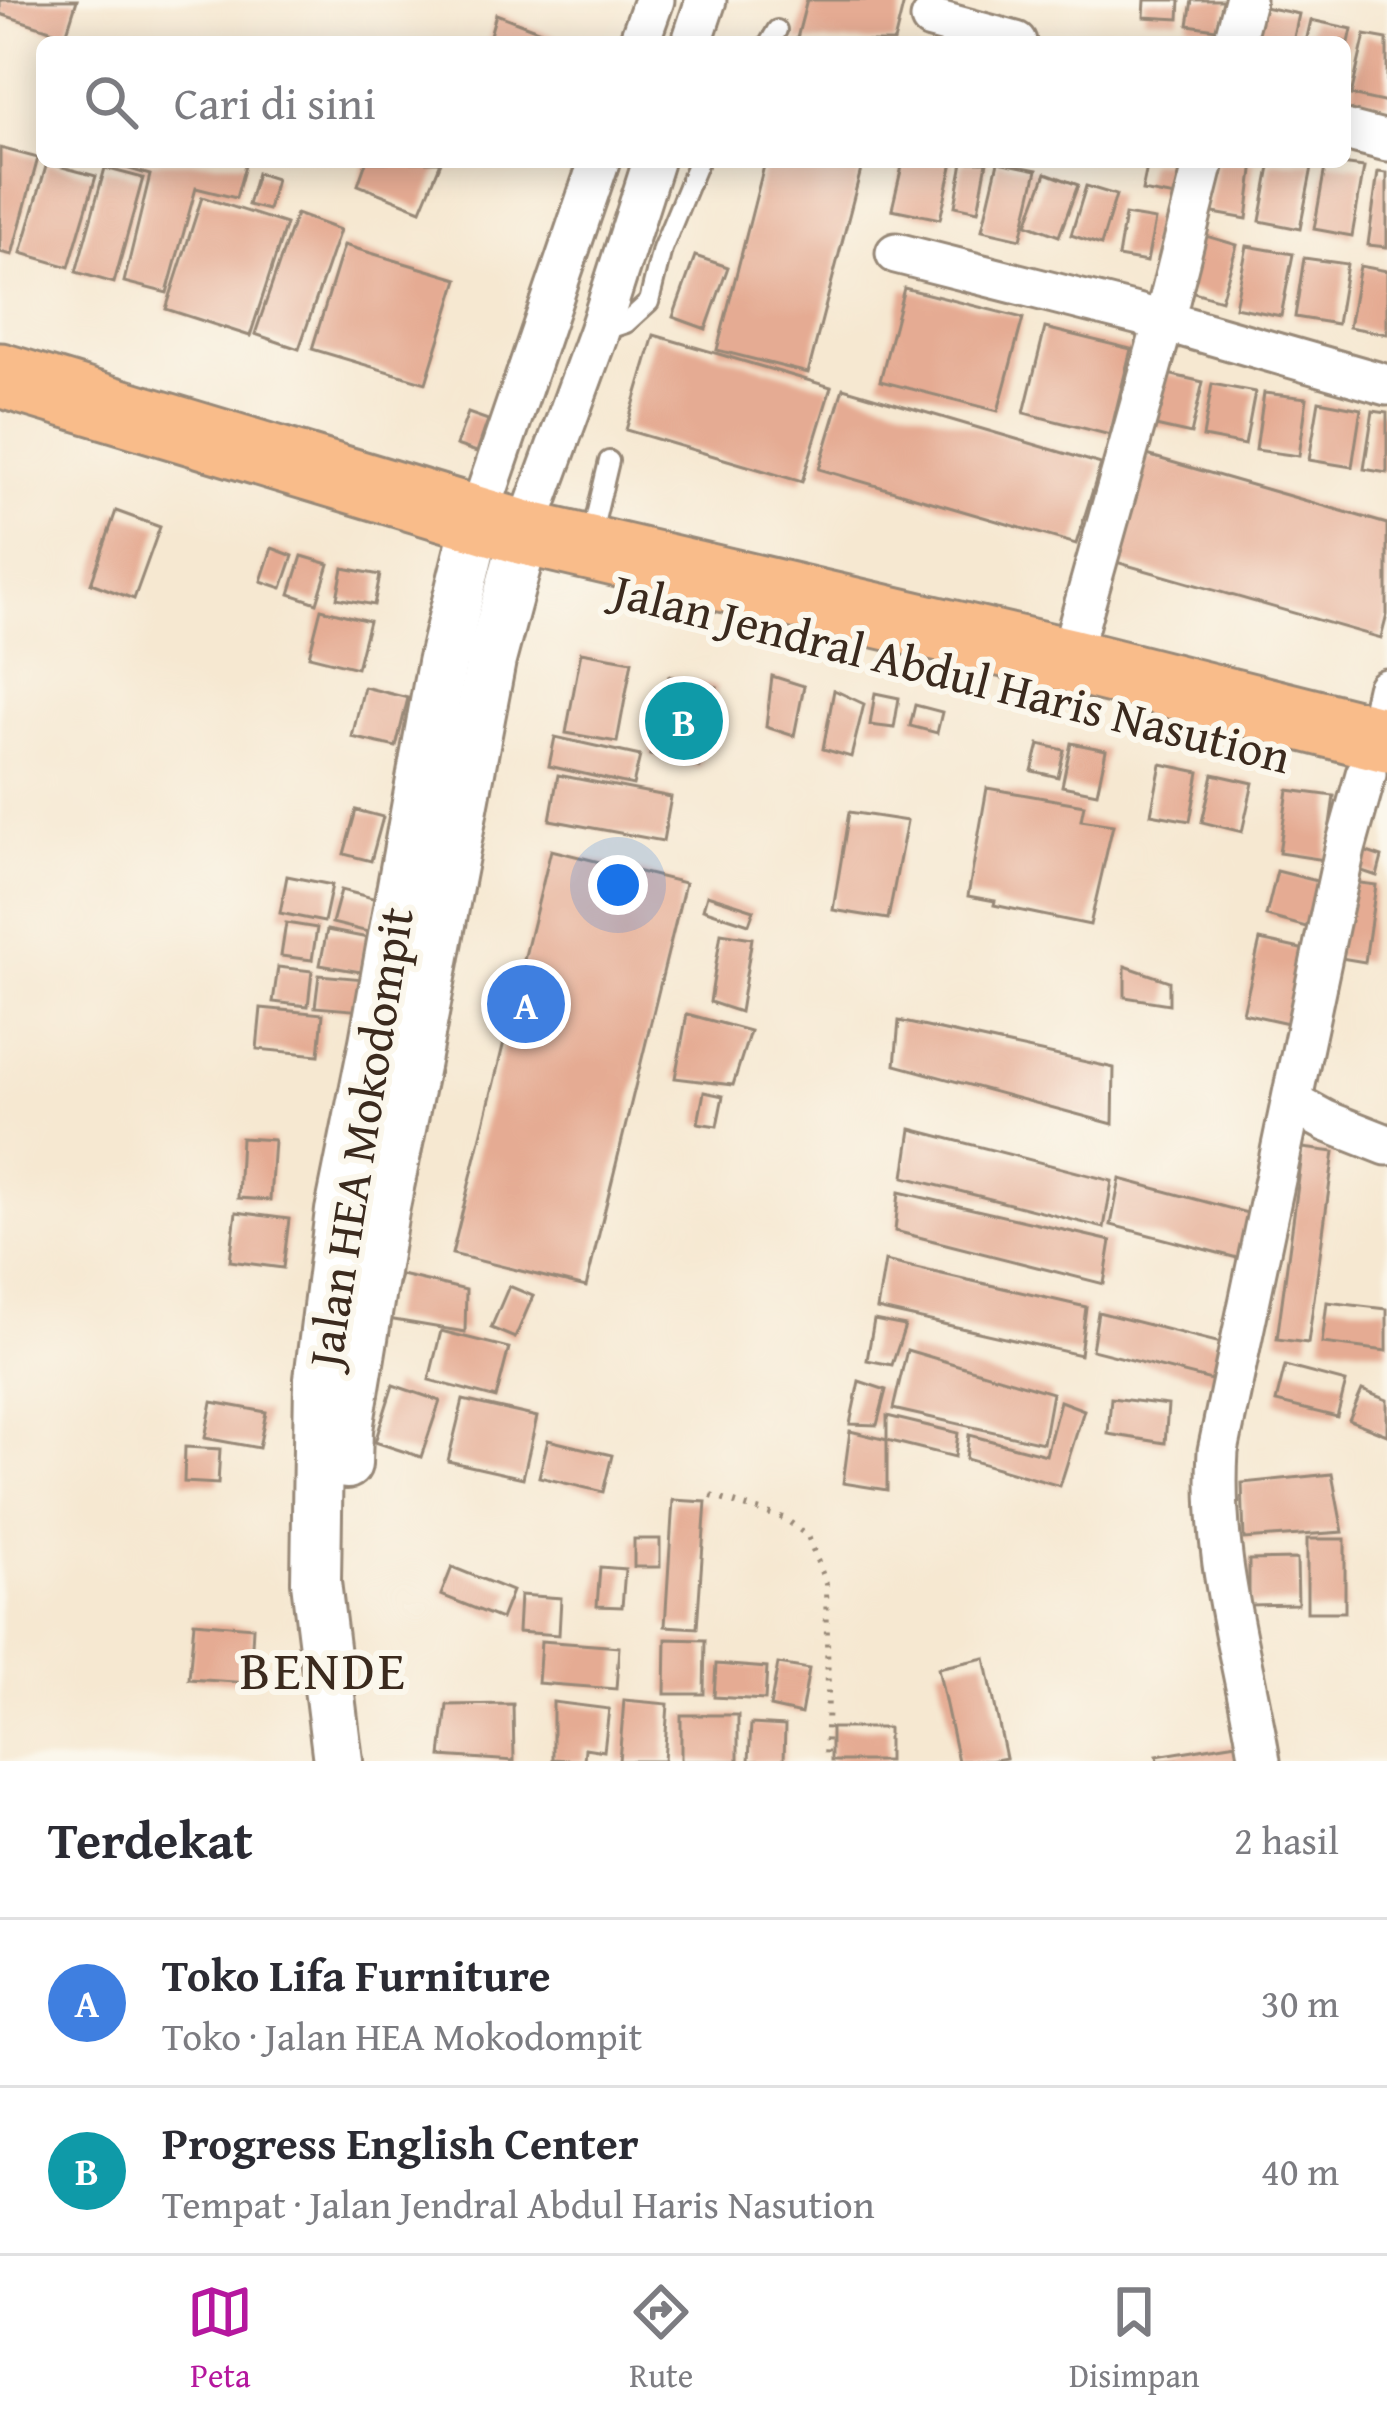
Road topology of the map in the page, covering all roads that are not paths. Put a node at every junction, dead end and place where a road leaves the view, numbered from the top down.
1 (654, 0) edge
2 (706, 0) edge
3 (1245, 0) edge
4 (932, 19) dead end
5 (641, 36) edge
6 (694, 36) edge
7 (994, 36) edge
8 (1236, 36) edge
9 (1351, 132) edge
10 (1387, 141) edge
11 (597, 168) edge
12 (651, 168) edge
13 (696, 168) edge
14 (1202, 168) edge
15 (896, 253) dead end
16 (1164, 321) junction
17 (599, 332) junction
18 (0, 375) edge
19 (1387, 385) edge
20 (0, 418) edge
21 (609, 461) dead end
22 (496, 545) junction
23 (589, 548) junction
24 (1069, 660) junction
25 (1304, 739) junction
26 (1381, 744) edge
27 (1293, 1103) junction
28 (1387, 1145) edge
29 (349, 1299) junction
30 (338, 1761) edge
31 (369, 1761) edge
32 (1260, 1761) edge

1 - 5 street
2 - 6 street
3 - 8 street
4 - 7 street
9 - 10 street
11 - 22 street
12 - 17 street
13 - 17 lane
14 - 16 street
15 - 16 street
16 - 19 street
16 - 24 street
17 - 22 street
18 - 22 highway
20 - 22 highway
21 - 23 lane
22 - 23 highway, Jalan Jendral Abdul Haris Nasution
22 - 25 highway, Jalan Jendral Abdul Haris Nasution
22 - 29 street, Jalan HEA Mokodompit
23 - 24 highway, Jalan Jendral Abdul Haris Nasution
24 - 25 highway, Jalan Jendral Abdul Haris Nasution
25 - 26 highway, Jalan Jendral Abdul Haris Nasution
26 - 27 street
27 - 28 street
27 - 32 street
29 - 30 street, Jalan HEA Mokodompit
29 - 31 street, Jalan HEA Mokodompit

